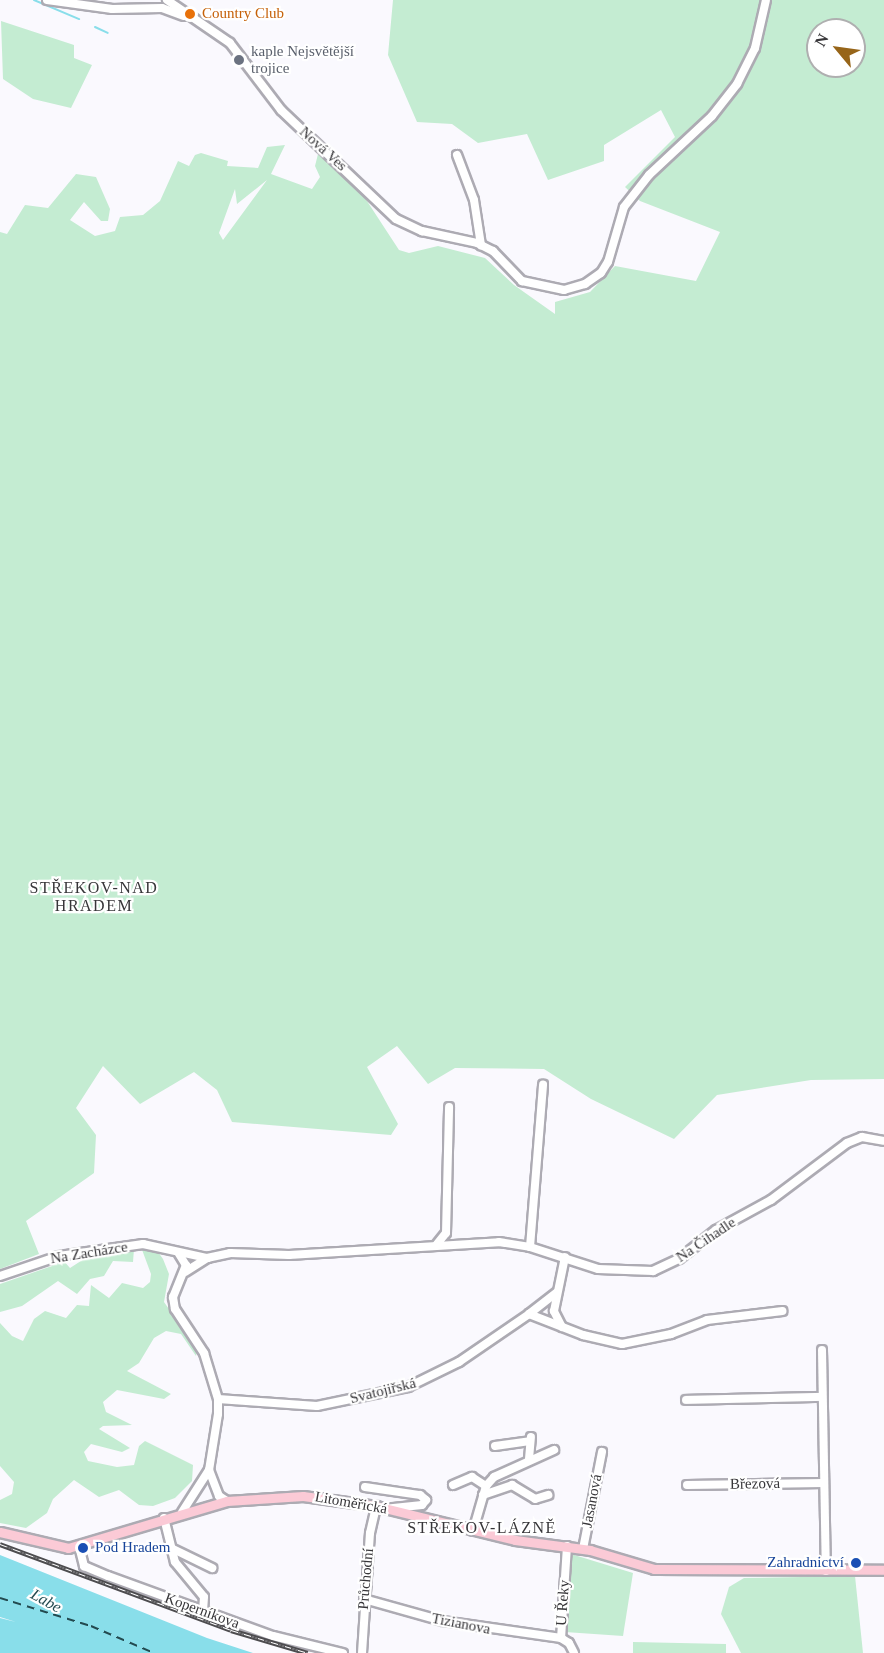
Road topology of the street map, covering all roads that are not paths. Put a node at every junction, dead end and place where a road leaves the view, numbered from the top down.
1 (47, 0) edge
2 (169, 0) edge
3 (766, 0) edge
4 (187, 16) junction
5 (457, 155) dead end
6 (481, 246) junction
7 (543, 1085) dead end
8 (449, 1107) dead end
9 (884, 1141) edge
10 (437, 1244) junction
11 (530, 1247) junction
12 (178, 1254) junction
13 (193, 1256) joint
14 (207, 1257) junction
15 (565, 1257) junction
16 (185, 1272) junction
17 (0, 1276) edge
18 (556, 1293) junction
19 (782, 1311) dead end
20 (529, 1314) junction
21 (562, 1327) junction
22 (822, 1350) dead end
23 (822, 1397) junction
24 (218, 1399) junction
25 (686, 1400) dead end
26 (495, 1446) dead end
27 (554, 1450) dead end
28 (602, 1452) dead end
29 (529, 1459) junction
30 (208, 1470) junction
31 (824, 1483) junction
32 (453, 1485) dead end
33 (687, 1485) dead end
34 (486, 1486) junction
35 (365, 1487) dead end
36 (483, 1495) junction
37 (548, 1495) dead end
38 (227, 1501) junction
39 (376, 1506) junction
40 (386, 1509) junction
41 (182, 1512) junction
42 (164, 1518) junction
43 (473, 1531) junction
44 (0, 1532) edge
45 (79, 1546) junction
46 (567, 1546) junction
47 (171, 1548) junction
48 (583, 1549) junction
49 (212, 1568) dead end
50 (884, 1570) edge
51 (826, 1571) junction
52 (364, 1599) junction
53 (203, 1611) junction
54 (561, 1638) junction
55 (343, 1653) edge
56 (362, 1653) edge
57 (574, 1653) edge

1 - 4 street, Nová Ves
2 - 4 street, Nová Ves
3 - 6 street, Nová Ves
4 - 6 street, Nová Ves
5 - 6 street
7 - 11 street
8 - 10 street
9 - 15 street, Na Čihadle
10 - 11 street, Na Čihadle
10 - 14 street, Na Čihadle
11 - 15 street, Na Čihadle
12 - 13 street, Na Zacházce
12 - 16 street
12 - 17 street, Na Zacházce
13 - 14 street, Na Čihadle
14 - 16 street
15 - 18 street
16 - 24 street
18 - 20 street, Svatojiřská
18 - 21 street
19 - 21 street
20 - 21 street
20 - 24 street, Svatojiřská
22 - 23 street
23 - 25 street
23 - 31 street
24 - 30 street
26 - 29 street
27 - 29 street
28 - 48 street, Jasanová
29 - 34 street
30 - 38 street
30 - 41 street
31 - 33 street, Březová
31 - 51 street
32 - 34 street
34 - 36 street
35 - 40 street
36 - 37 street
36 - 43 street
38 - 39 main road, Litoměřická
38 - 41 main road, Litoměřická
39 - 40 main road, Litoměřická
39 - 52 street, Průchodní
40 - 43 main road, Litoměřická
41 - 42 main road, Litoměřická
42 - 45 main road, Litoměřická
42 - 47 street
43 - 46 main road, Litoměřická
44 - 45 main road, Litoměřická
45 - 53 street, Koperníkova
46 - 48 main road, Litoměřická
46 - 54 street, U Řeky
47 - 49 street
47 - 53 street
48 - 51 main road, Litoměřická
50 - 51 main road, Litoměřická
52 - 54 street, Tizianova
52 - 56 street, Průchodní
53 - 55 street, Koperníkova
54 - 57 street, U Řeky

